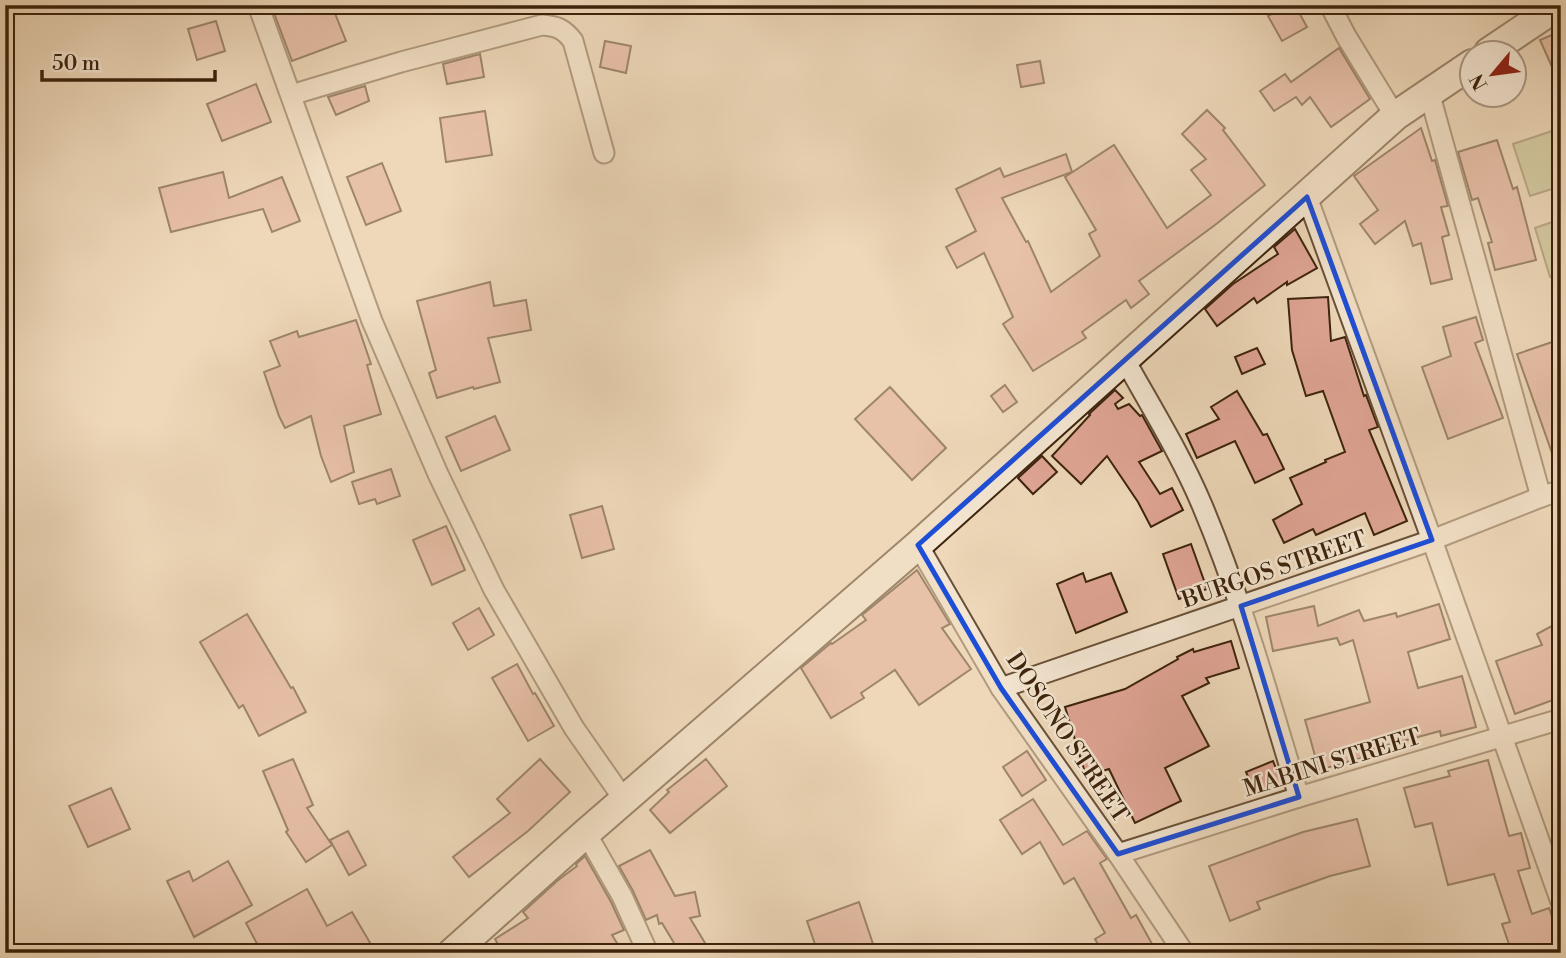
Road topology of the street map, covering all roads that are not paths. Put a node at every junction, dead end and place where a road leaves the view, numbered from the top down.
1 (258, 5) edge
2 (1330, 5) edge
3 (1559, 5) edge
4 (1510, 38) edge
5 (1458, 73) edge
6 (1429, 92) junction
7 (291, 95) junction
8 (1395, 116) junction
9 (604, 153) dead end
10 (1307, 197) junction
11 (1125, 360) junction
12 (1561, 490) edge
13 (1541, 496) junction
14 (1432, 540) junction
15 (918, 545) junction
16 (1241, 606) junction
17 (1002, 688) junction
18 (1561, 719) edge
19 (1502, 736) junction
20 (1299, 797) junction
21 (625, 801) junction
22 (586, 833) junction
23 (1118, 854) junction
24 (1561, 902) edge
25 (452, 953) edge
26 (648, 953) edge
27 (1184, 953) edge

1 - 7 street
2 - 8 street
3 - 4 main road
5 - 6 main road
6 - 8 main road
6 - 13 street
7 - 9 street
7 - 21 street
8 - 10 main road
10 - 11 main road
10 - 14 street
11 - 15 main road
11 - 16 street
12 - 13 street, BURGOS STREET
13 - 14 street, BURGOS STREET
14 - 16 street, BURGOS STREET
14 - 19 street
15 - 17 street, DOSONO STREET
15 - 21 main road
16 - 17 street, BURGOS STREET
16 - 20 street
17 - 23 street, DOSONO STREET
18 - 19 street, MABINI STREET
19 - 20 street, MABINI STREET
19 - 24 street
20 - 23 street, MABINI STREET
21 - 22 main road
22 - 25 main road
22 - 26 street
23 - 27 street, DOSONO STREET

